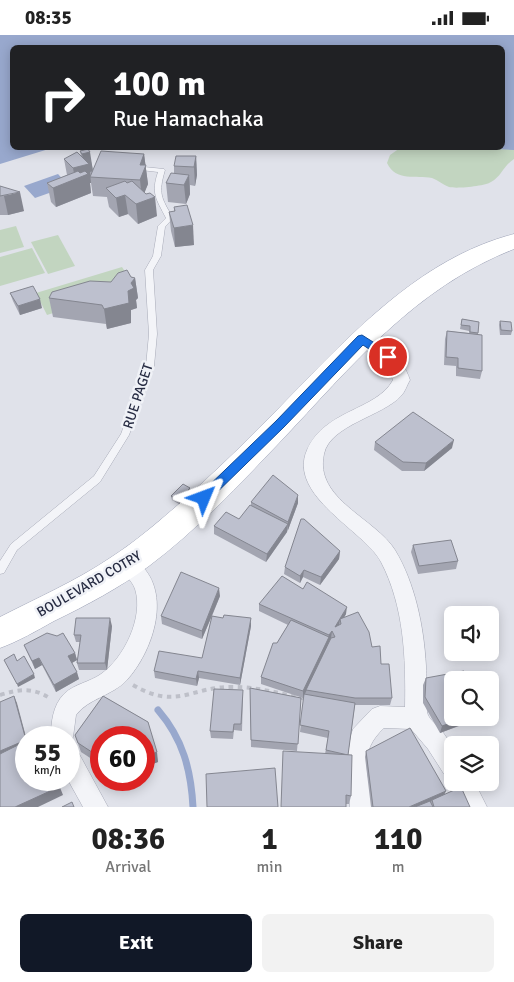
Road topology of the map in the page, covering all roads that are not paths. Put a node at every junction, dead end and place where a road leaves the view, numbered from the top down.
1 (123, 168) edge
2 (514, 241) edge
3 (362, 339) junction
4 (128, 565) junction
5 (0, 570) edge
6 (0, 633) edge
7 (416, 718) junction
8 (62, 726) edge
9 (444, 754) edge
10 (80, 778) edge
11 (467, 791) edge
12 (96, 807) edge
13 (362, 807) edge
14 (475, 807) edge

1 - 5 lane, RUE PAGET
2 - 3 main road, BOULEVARD COTRY
3 - 4 main road, BOULEVARD COTRY
3 - 7 street
4 - 6 main road, BOULEVARD COTRY
4 - 8 street
7 - 9 street
7 - 13 street
10 - 12 street
11 - 14 street

